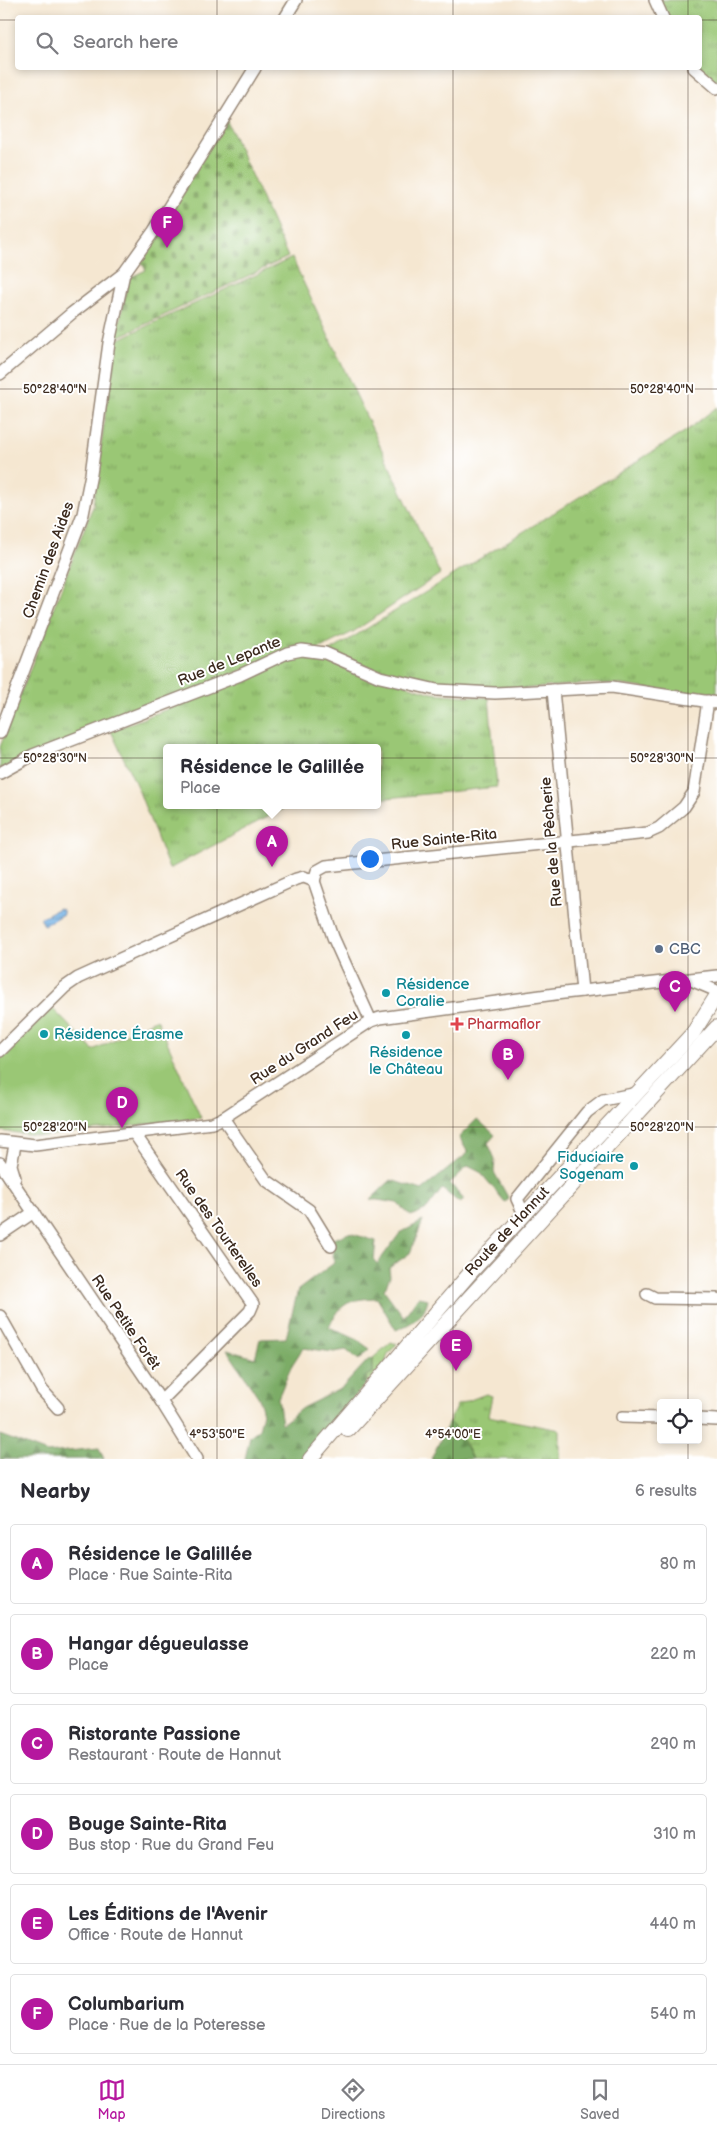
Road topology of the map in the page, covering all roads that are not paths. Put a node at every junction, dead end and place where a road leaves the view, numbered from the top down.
1 (296, 0) edge
2 (655, 0) edge
3 (288, 15) edge
4 (661, 15) edge
5 (254, 70) edge
6 (696, 70) edge
7 (717, 88) edge
8 (124, 274) junction
9 (0, 374) edge
10 (553, 690) junction
11 (712, 702) edge
12 (0, 733) edge
13 (0, 773) edge
14 (566, 842) junction
15 (314, 881) junction
16 (717, 976) edge
17 (691, 980) junction
18 (582, 990) junction
19 (717, 991) edge
20 (717, 996) edge
21 (371, 1021) junction
22 (717, 1026) edge
23 (0, 1051) edge
24 (638, 1092) junction
25 (223, 1118) junction
26 (134, 1133) junction
27 (0, 1141) edge
28 (15, 1144) junction
29 (0, 1163) edge
30 (32, 1207) junction
31 (524, 1214) junction
32 (0, 1235) edge
33 (332, 1246) dead end
34 (647, 1294) dead end
35 (717, 1299) edge
36 (0, 1316) edge
37 (365, 1393) junction
38 (161, 1401) junction
39 (58, 1408) dead end
40 (622, 1417) dead end
41 (657, 1418) edge
42 (702, 1419) edge
43 (717, 1420) edge
44 (197, 1459) edge
45 (303, 1459) edge
46 (310, 1459) edge
47 (323, 1459) edge

1 - 3 street
2 - 4 street
5 - 8 street
6 - 7 street
8 - 9 street
8 - 12 street, Chemin des Aides
10 - 11 street, Rue de Lepante
10 - 13 street, Rue de Lepante
10 - 14 street, Rue de la Pêcherie
11 - 14 street, Rue Sainte-Rita
14 - 15 street, Rue Sainte-Rita
14 - 18 street, Rue de la Pêcherie
15 - 21 street
15 - 23 street
16 - 17 street, Rue du Grand Feu
17 - 18 street, Rue du Grand Feu
17 - 19 street, Rue du Grand Feu
18 - 21 street, Rue du Grand Feu
20 - 24 main road, Route de Hannut
21 - 25 street, Rue du Grand Feu
22 - 47 main road, Route de Hannut
24 - 31 main road, Route de Hannut
24 - 31 street, Route de Hannut
25 - 26 street, Rue du Grand Feu
25 - 33 street
26 - 28 street, Rue du Grand Feu
26 - 38 street, Rue des Tourterelles
27 - 28 street, Rue du Grand Feu
28 - 30 street, Rue Petite Forêt
29 - 30 street, Rue Petite Forêt
30 - 32 street
30 - 38 street, Rue Petite Forêt
31 - 37 main road, Route de Hannut
34 - 35 street
36 - 39 street
37 - 45 main road
37 - 46 main road, Route de Hannut
38 - 44 street, Rue Petite Forêt
40 - 41 street
42 - 43 street

